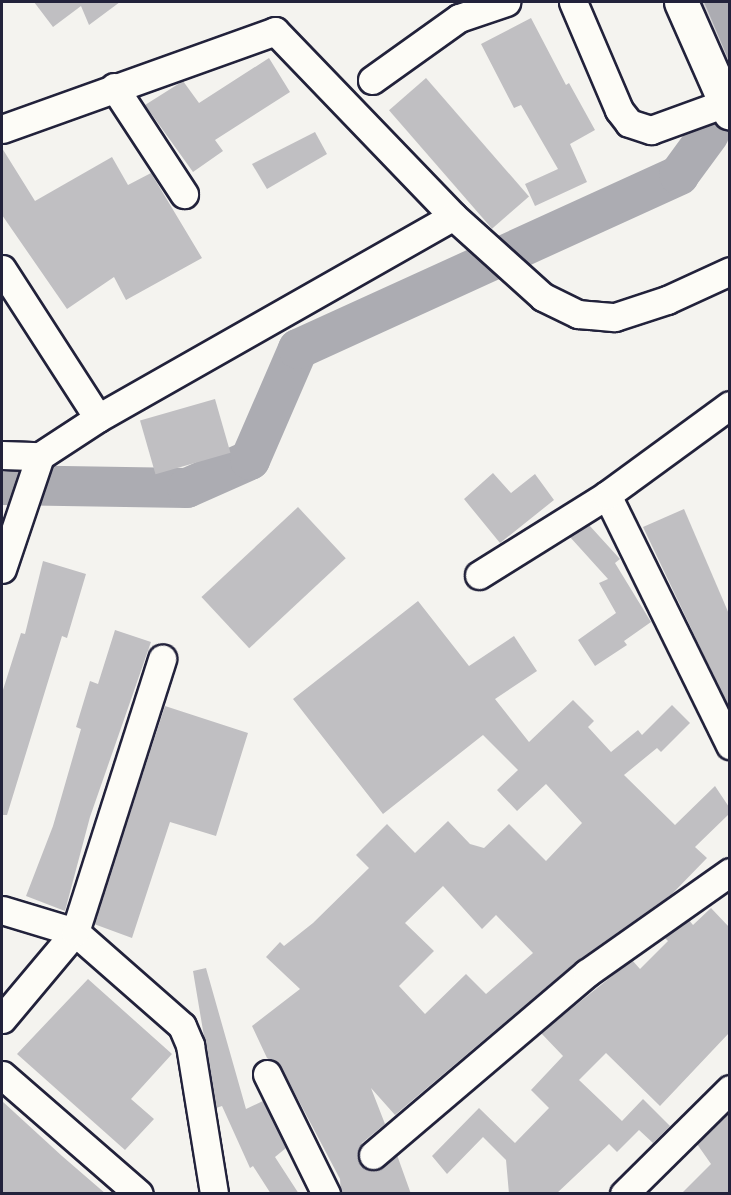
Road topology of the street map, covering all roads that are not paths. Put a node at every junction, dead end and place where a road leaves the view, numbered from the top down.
1 (506, 2) edge
2 (573, 2) edge
3 (681, 2) edge
4 (372, 80) dead end
5 (114, 87) junction
6 (727, 108) edge
7 (2, 129) edge
8 (184, 194) dead end
9 (453, 216) junction
10 (2, 269) edge
11 (729, 271) edge
12 (729, 405) edge
13 (98, 418) junction
14 (2, 455) edge
15 (38, 462) junction
16 (607, 495) junction
17 (2, 569) edge
18 (478, 575) dead end
19 (162, 659) dead end
20 (729, 745) edge
21 (729, 872) edge
22 (2, 910) edge
23 (75, 932) junction
24 (2, 1019) edge
25 (267, 1074) dead end
26 (2, 1075) edge
27 (729, 1089) edge
28 (373, 1155) dead end
29 (139, 1194) edge
30 (214, 1194) edge
31 (326, 1194) edge
32 (624, 1194) edge

1 - 4 street
2 - 6 street
3 - 6 main road
5 - 7 street
5 - 8 street
5 - 9 street
9 - 11 street
9 - 13 street
10 - 13 street
12 - 16 street
13 - 15 street
14 - 15 street
15 - 17 street
16 - 18 street
16 - 20 street
19 - 23 street
21 - 28 street
22 - 23 street
23 - 24 street
23 - 30 street
25 - 31 street
26 - 29 street
27 - 32 street

